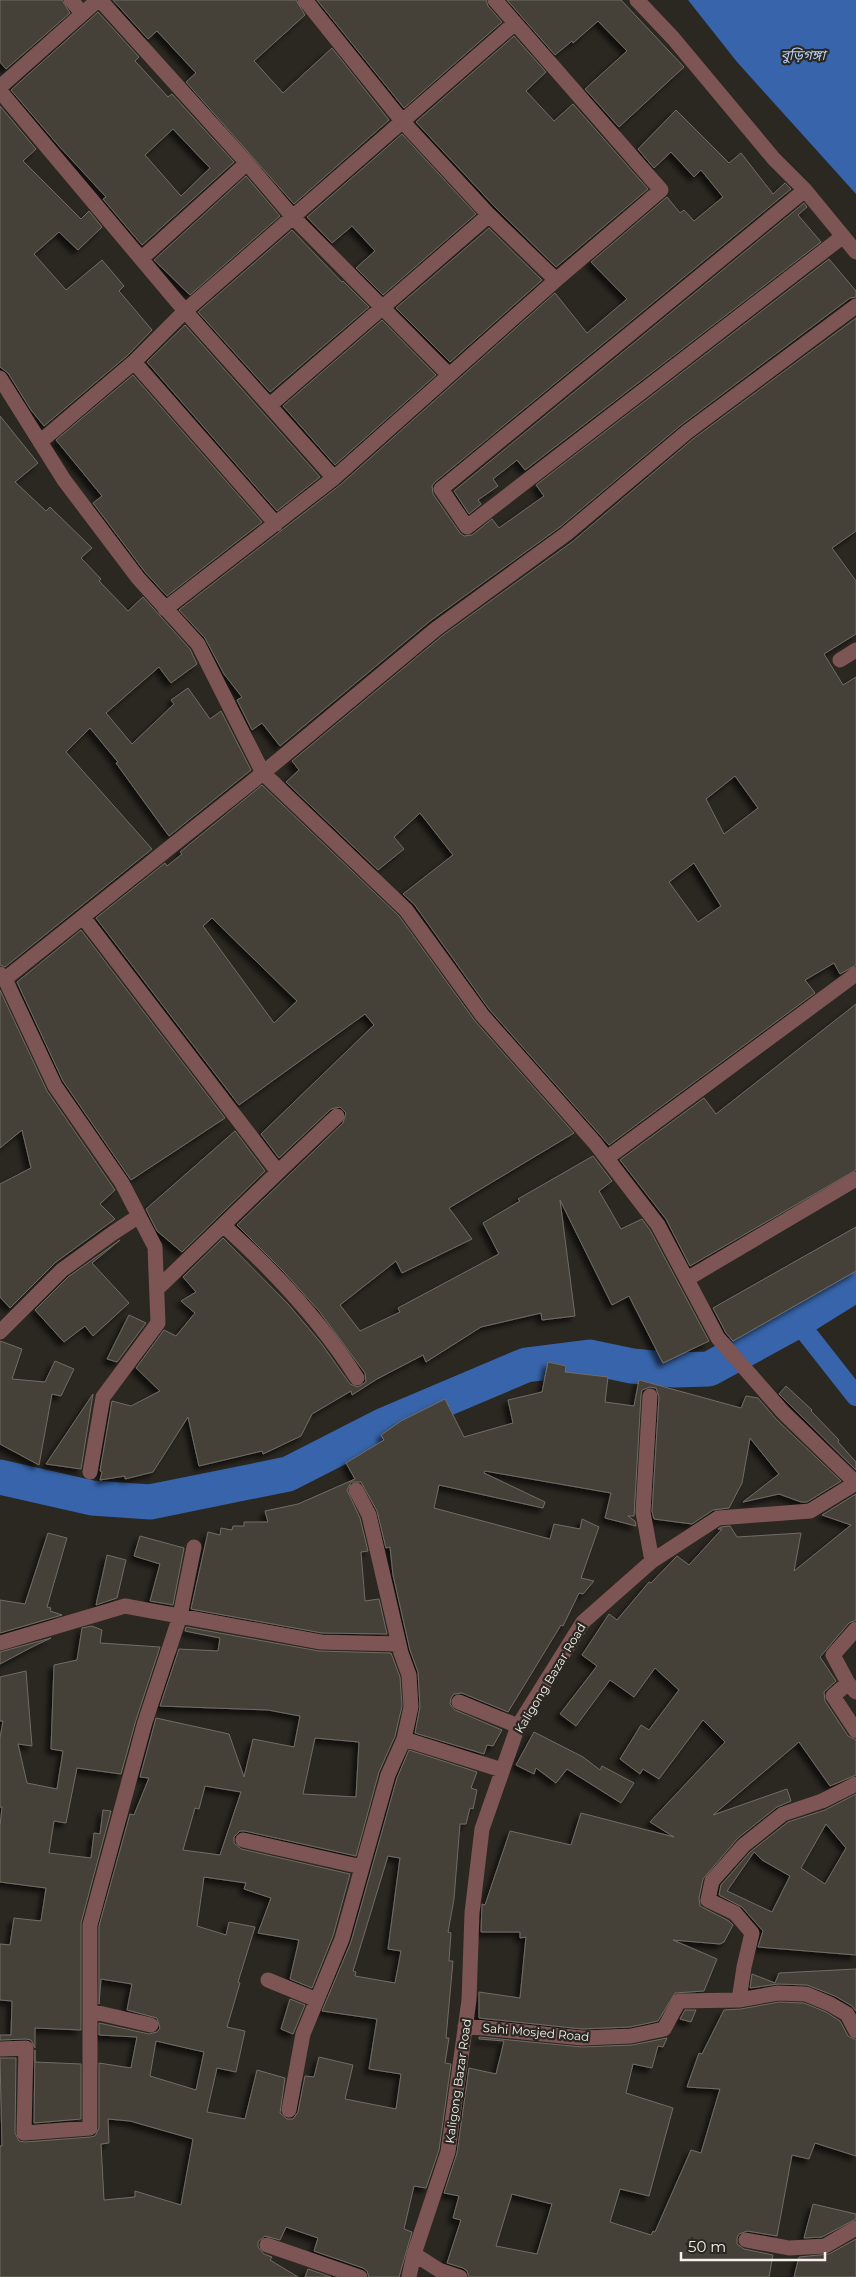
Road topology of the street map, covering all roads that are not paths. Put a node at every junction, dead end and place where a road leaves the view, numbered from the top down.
1 (71, 0) edge
2 (99, 0) edge
3 (305, 0) edge
4 (495, 0) edge
5 (637, 0) edge
6 (82, 13) junction
7 (515, 23) junction
8 (0, 86) edge
9 (0, 91) edge
10 (404, 122) junction
11 (247, 163) junction
12 (804, 190) junction
13 (489, 215) junction
14 (292, 217) junction
15 (842, 237) junction
16 (856, 252) edge
17 (142, 258) junction
18 (556, 280) junction
19 (856, 306) edge
20 (383, 308) junction
21 (185, 311) junction
22 (134, 362) junction
23 (449, 375) junction
24 (0, 378) edge
25 (270, 406) junction
26 (40, 442) junction
27 (334, 478) junction
28 (276, 524) junction
29 (165, 609) junction
30 (856, 650) edge
31 (840, 660) dead end
32 (263, 773) junction
33 (84, 917) junction
34 (856, 974) edge
35 (2, 977) edge
36 (337, 1116) dead end
37 (607, 1158) junction
38 (278, 1172) junction
39 (856, 1180) edge
40 (139, 1216) junction
41 (223, 1225) junction
42 (687, 1279) junction
43 (157, 1289) junction
44 (0, 1332) edge
45 (357, 1378) dead end
46 (650, 1396) dead end
47 (90, 1472) dead end
48 (856, 1483) edge
49 (356, 1490) dead end
50 (194, 1547) dead end
51 (652, 1561) junction
52 (180, 1616) junction
53 (856, 1629) edge
54 (0, 1643) edge
55 (399, 1644) junction
56 (852, 1688) edge
57 (459, 1702) dead end
58 (518, 1726) junction
59 (856, 1731) edge
60 (404, 1739) junction
61 (502, 1770) junction
62 (856, 1784) edge
63 (243, 1840) dead end
64 (362, 1867) junction
65 (268, 1980) dead end
66 (317, 2000) junction
67 (739, 2000) junction
68 (90, 2011) junction
69 (152, 2025) dead end
70 (465, 2026) junction
71 (856, 2031) edge
72 (0, 2048) edge
73 (289, 2110) dead end
74 (856, 2228) edge
75 (746, 2240) dead end
76 (267, 2245) dead end
77 (414, 2254) junction
78 (360, 2277) edge
79 (409, 2277) edge
80 (460, 2277) edge

1 - 6 street
2 - 6 street
2 - 11 street
3 - 10 street
4 - 7 street
5 - 12 street
6 - 8 street
7 - 10 street
7 - 18 street
9 - 17 street
10 - 13 street
10 - 14 street
11 - 14 street
11 - 17 street
12 - 15 street
12 - 15 street
13 - 18 street
13 - 20 street
14 - 20 street
14 - 21 street
15 - 16 street
17 - 21 street
18 - 23 street
19 - 32 street
20 - 23 street
20 - 25 street
21 - 22 street
21 - 25 street
22 - 26 street
22 - 28 street
23 - 27 street
24 - 26 street
25 - 27 street
26 - 29 street
27 - 28 street
28 - 29 street
29 - 32 street
30 - 31 street
32 - 33 street
32 - 37 street
33 - 35 street
33 - 38 street
34 - 37 street
35 - 40 street
36 - 38 street
37 - 42 street
38 - 41 street
39 - 42 street
40 - 43 street
40 - 44 street
41 - 43 street
41 - 45 street
42 - 48 street
43 - 47 street
46 - 51 street
48 - 51 street, Kaligong Bazar Road
49 - 55 street
50 - 52 street
51 - 58 street, Kaligong Bazar Road
52 - 54 street
52 - 55 street
52 - 68 street
53 - 56 street
55 - 60 street
56 - 59 street
57 - 58 street
58 - 61 street, Kaligong Bazar Road
60 - 61 street
60 - 64 street
61 - 70 street, Kaligong Bazar Road
62 - 67 street
63 - 64 street
64 - 66 street
65 - 66 street
66 - 73 street
67 - 70 street, Sahi Mosjed Road
67 - 71 street
68 - 69 street
68 - 72 street
70 - 77 street, Kaligong Bazar Road
74 - 75 street
76 - 78 street
77 - 79 street, Kaligong Bazar Road
77 - 80 street

